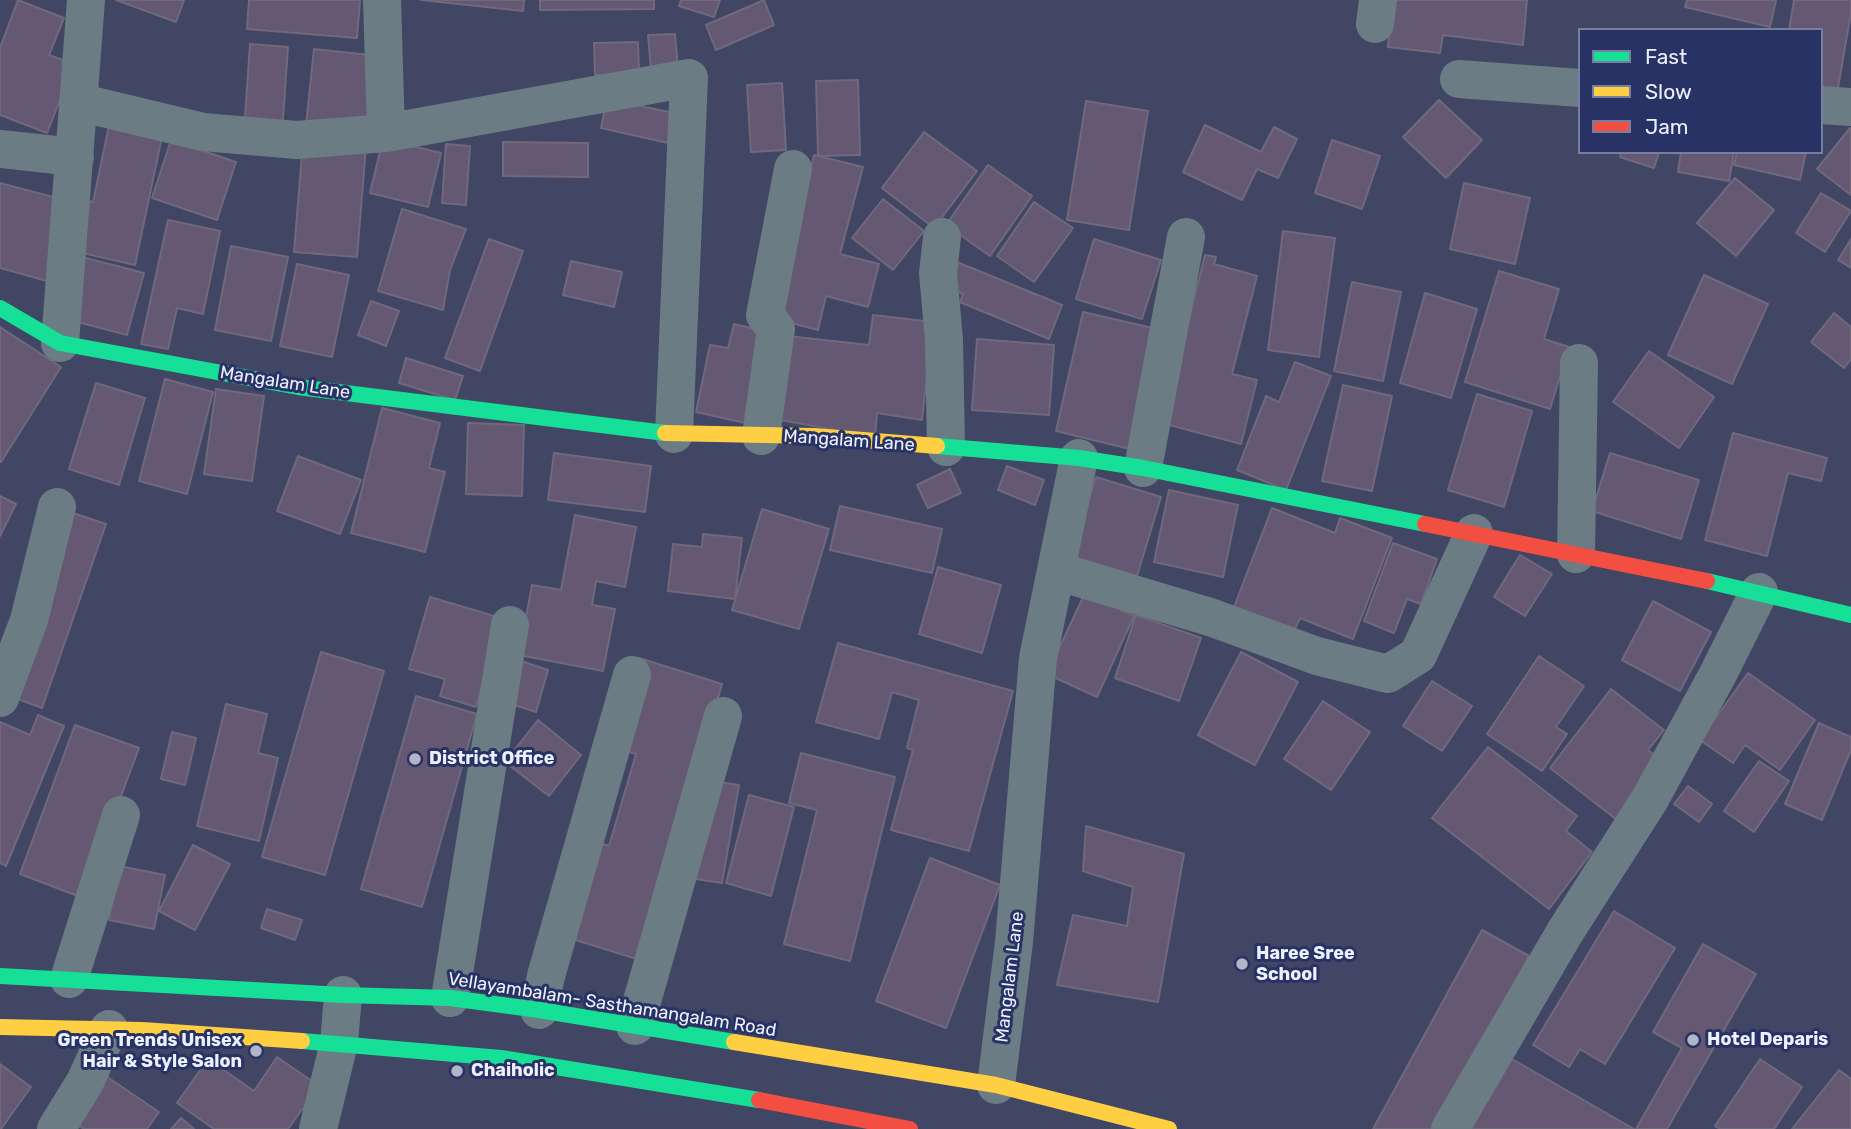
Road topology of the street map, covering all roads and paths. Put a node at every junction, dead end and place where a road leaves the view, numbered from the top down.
1 (86, 0) edge
2 (382, 0) edge
3 (1459, 79) dead end
4 (1578, 88) edge
5 (78, 102) junction
6 (386, 133) junction
7 (0, 149) edge
8 (75, 157) junction
9 (793, 169) dead end
10 (942, 237) dead end
11 (1186, 237) dead end
12 (0, 308) edge
13 (60, 343) junction
14 (1579, 363) dead end
15 (674, 434) junction
16 (761, 436) junction
17 (946, 447) junction
18 (1079, 458) junction
19 (1143, 468) junction
20 (57, 507) dead end
21 (1474, 533) junction
22 (1576, 554) junction
23 (1056, 570) junction
24 (1759, 592) junction
25 (1851, 615) edge
26 (510, 625) dead end
27 (632, 675) dead end
28 (0, 698) edge
29 (723, 716) dead end
30 (121, 815) dead end
31 (0, 976) edge
32 (69, 979) junction
33 (343, 995) junction
34 (450, 998) junction
35 (539, 1010) junction
36 (635, 1026) junction
37 (0, 1027) edge
38 (109, 1029) junction
39 (339, 1043) junction
40 (996, 1085) junction
41 (55, 1129) edge
42 (318, 1129) edge
43 (911, 1129) edge
44 (1169, 1129) edge
45 (1450, 1129) edge

1 - 5 street
2 - 6 street
3 - 4 street
5 - 6 street
5 - 8 street
6 - 15 street
7 - 8 street
8 - 13 street
9 - 16 street
10 - 17 street
11 - 19 street
12 - 13 main road, Mangalam Lane
13 - 15 main road, Mangalam Lane
14 - 22 street
15 - 16 main road, Mangalam Lane
16 - 17 main road, Mangalam Lane
17 - 18 main road, Mangalam Lane
18 - 19 main road
18 - 23 street, Mangalam Lane
19 - 21 main road
20 - 28 street
21 - 22 main road
21 - 23 street
22 - 24 main road
23 - 40 street, Mangalam Lane
24 - 25 main road
24 - 45 street
26 - 34 street
27 - 35 street
29 - 36 street
30 - 32 street
31 - 32 main road, Vellayambalam- Sasthamangalam Road
32 - 33 main road, Vellayambalam- Sasthamangalam Road
33 - 34 main road, Vellayambalam- Sasthamangalam Road
33 - 39 street
34 - 35 main road, Vellayambalam- Sasthamangalam Road
35 - 36 main road, Vellayambalam- Sasthamangalam Road
36 - 40 main road, Vellayambalam- Sasthamangalam Road
37 - 38 main road
38 - 39 main road
38 - 41 street
39 - 42 street
39 - 43 main road
40 - 44 main road, Vellayambalam- Sasthamangalam Road

